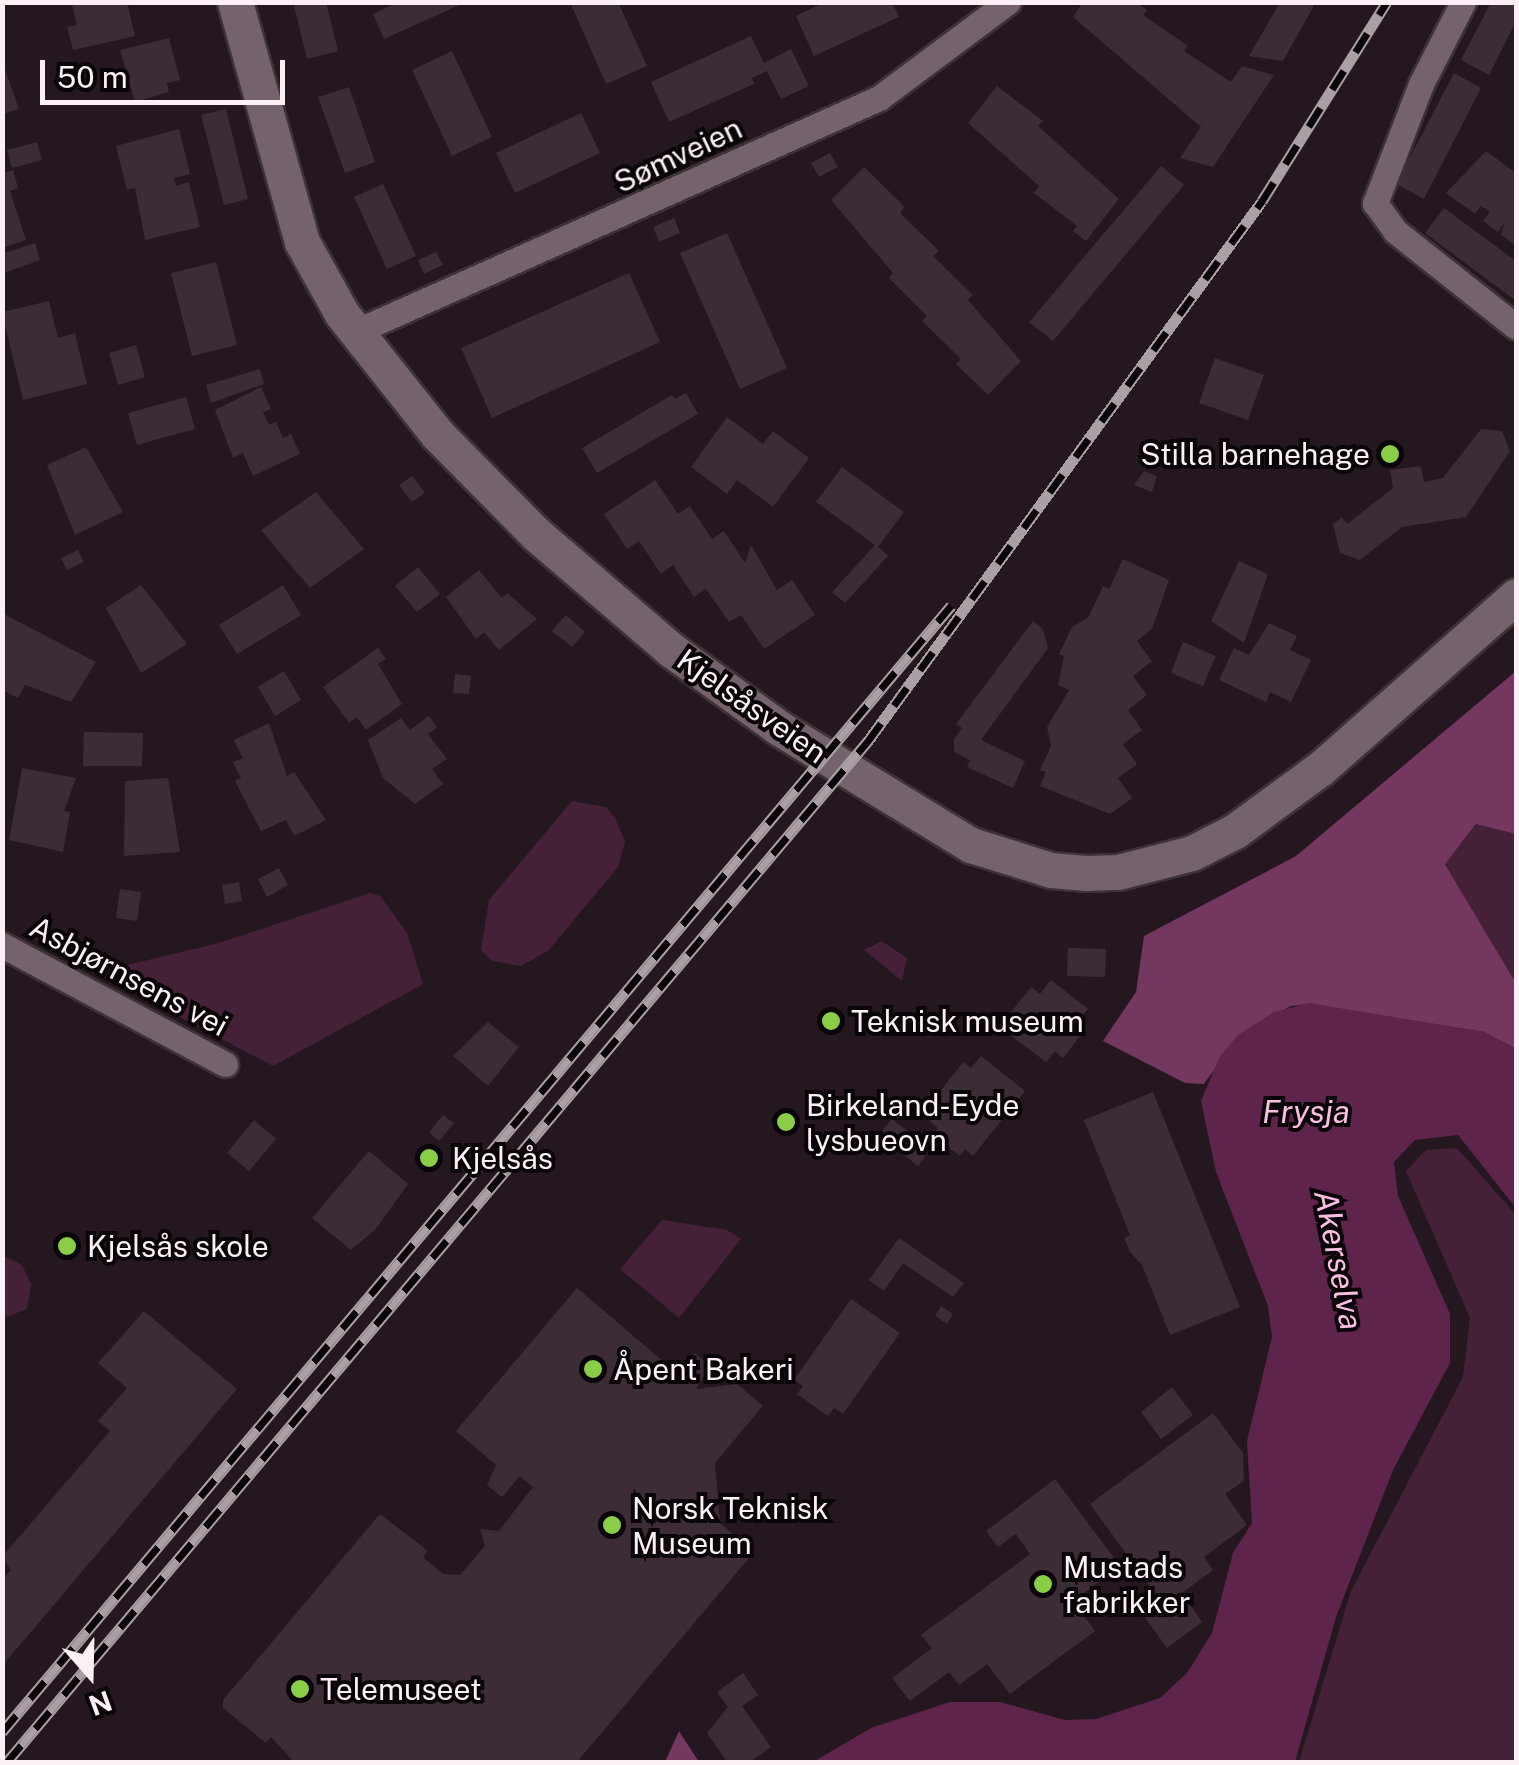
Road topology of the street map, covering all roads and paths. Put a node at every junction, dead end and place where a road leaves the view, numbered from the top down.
1 (235, 2) edge
2 (1008, 2) edge
3 (1463, 2) edge
4 (1516, 327) edge
5 (356, 332) junction
6 (1516, 596) edge
7 (2, 944) edge
8 (226, 1064) dead end

1 - 5 main road, Kjelsåsveien
2 - 5 street, Sømveien
3 - 4 street
5 - 6 main road, Kjelsåsveien
7 - 8 street, Asbjørnsens vei

